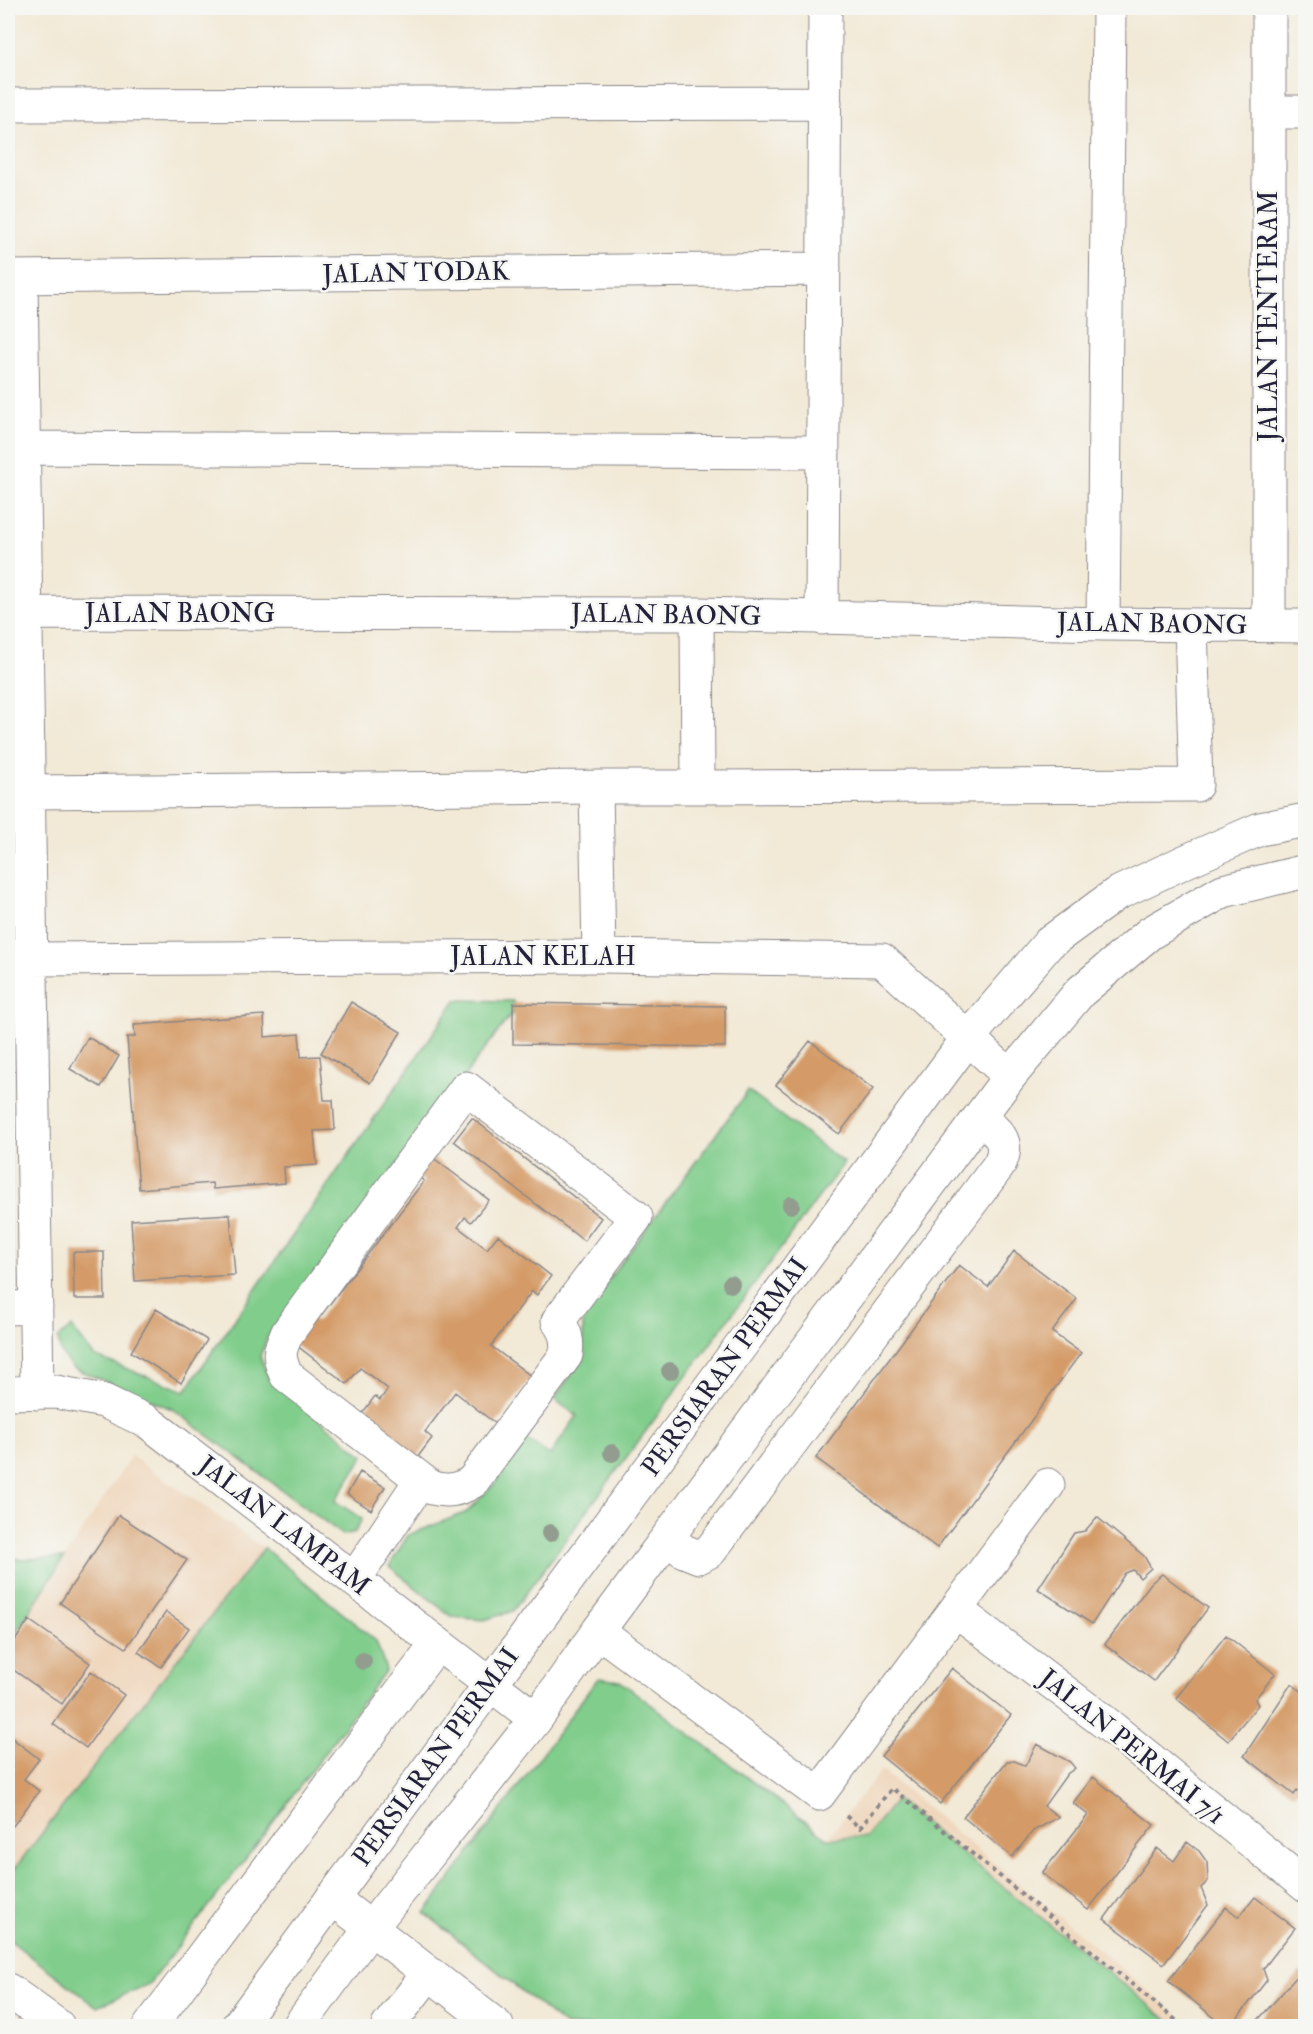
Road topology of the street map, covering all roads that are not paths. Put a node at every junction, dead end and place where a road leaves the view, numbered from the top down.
1 (825, 8) edge
2 (1109, 8) edge
3 (1269, 8) edge
4 (825, 103) junction
5 (8, 105) edge
6 (1269, 112) junction
7 (1305, 112) edge
8 (824, 268) junction
9 (14, 277) edge
10 (23, 448) junction
11 (823, 452) junction
12 (26, 613) junction
13 (697, 614) junction
14 (822, 618) junction
15 (1103, 624) junction
16 (1191, 625) junction
17 (1269, 625) junction
18 (1305, 626) edge
19 (596, 787) junction
20 (698, 787) junction
21 (29, 792) junction
22 (1305, 820) edge
23 (1305, 872) edge
24 (598, 956) junction
25 (31, 959) junction
26 (968, 1038) junction
27 (1010, 1076) junction
28 (979, 1118) junction
29 (22, 1308) edge
30 (22, 1393) edge
31 (421, 1480) junction
32 (1048, 1485) dead end
33 (667, 1539) junction
34 (354, 1580) junction
35 (956, 1610) junction
36 (598, 1631) junction
37 (437, 1644) junction
38 (490, 1684) junction
39 (536, 1719) junction
40 (1305, 1886) edge
41 (332, 1899) junction
42 (370, 1929) junction
43 (428, 1974) junction
44 (8, 1990) edge
45 (58, 2026) edge
46 (150, 2026) edge
47 (238, 2026) edge
48 (299, 2026) edge
49 (388, 2026) edge
50 (496, 2026) edge

1 - 4 street
2 - 15 street
3 - 6 street, JALAN TENTERAM
4 - 5 street
4 - 8 street
6 - 7 street
6 - 17 street, JALAN TENTERAM
8 - 9 street, JALAN TODAK
8 - 11 street
9 - 10 street
10 - 11 street
10 - 12 street
11 - 14 street
12 - 13 street, JALAN BAONG
12 - 21 street
13 - 14 street, JALAN BAONG
13 - 20 street
14 - 15 street, JALAN BAONG
15 - 16 street, JALAN BAONG
16 - 17 street, JALAN BAONG
16 - 20 street
17 - 18 street, JALAN BAONG
19 - 20 street
19 - 21 street
19 - 24 street
21 - 25 street
22 - 26 street, PERSIARAN PERMAI
23 - 27 street, PERSIARAN PERMAI
24 - 25 street, JALAN KELAH
24 - 26 street, JALAN KELAH
25 - 29 street
26 - 27 street, JALAN KELAH
26 - 38 street, PERSIARAN PERMAI
27 - 28 street, PERSIARAN PERMAI
28 - 33 street, PERSIARAN PERMAI
28 - 33 street
29 - 30 street
30 - 34 street, JALAN LAMPAM
31 - 31 street
31 - 34 street
32 - 35 street
33 - 36 street, PERSIARAN PERMAI
34 - 37 street, JALAN LAMPAM
35 - 36 street
35 - 40 street, JALAN PERMAI 7/1
36 - 39 street, PERSIARAN PERMAI
37 - 38 street, JALAN LAMPAM
37 - 46 street
38 - 39 street, JALAN LAMPAM
38 - 41 street, PERSIARAN PERMAI
39 - 42 street, PERSIARAN PERMAI
41 - 42 street
41 - 47 street, PERSIARAN PERMAI
42 - 43 street
42 - 48 street, PERSIARAN PERMAI
43 - 49 street
43 - 50 street
44 - 45 street

